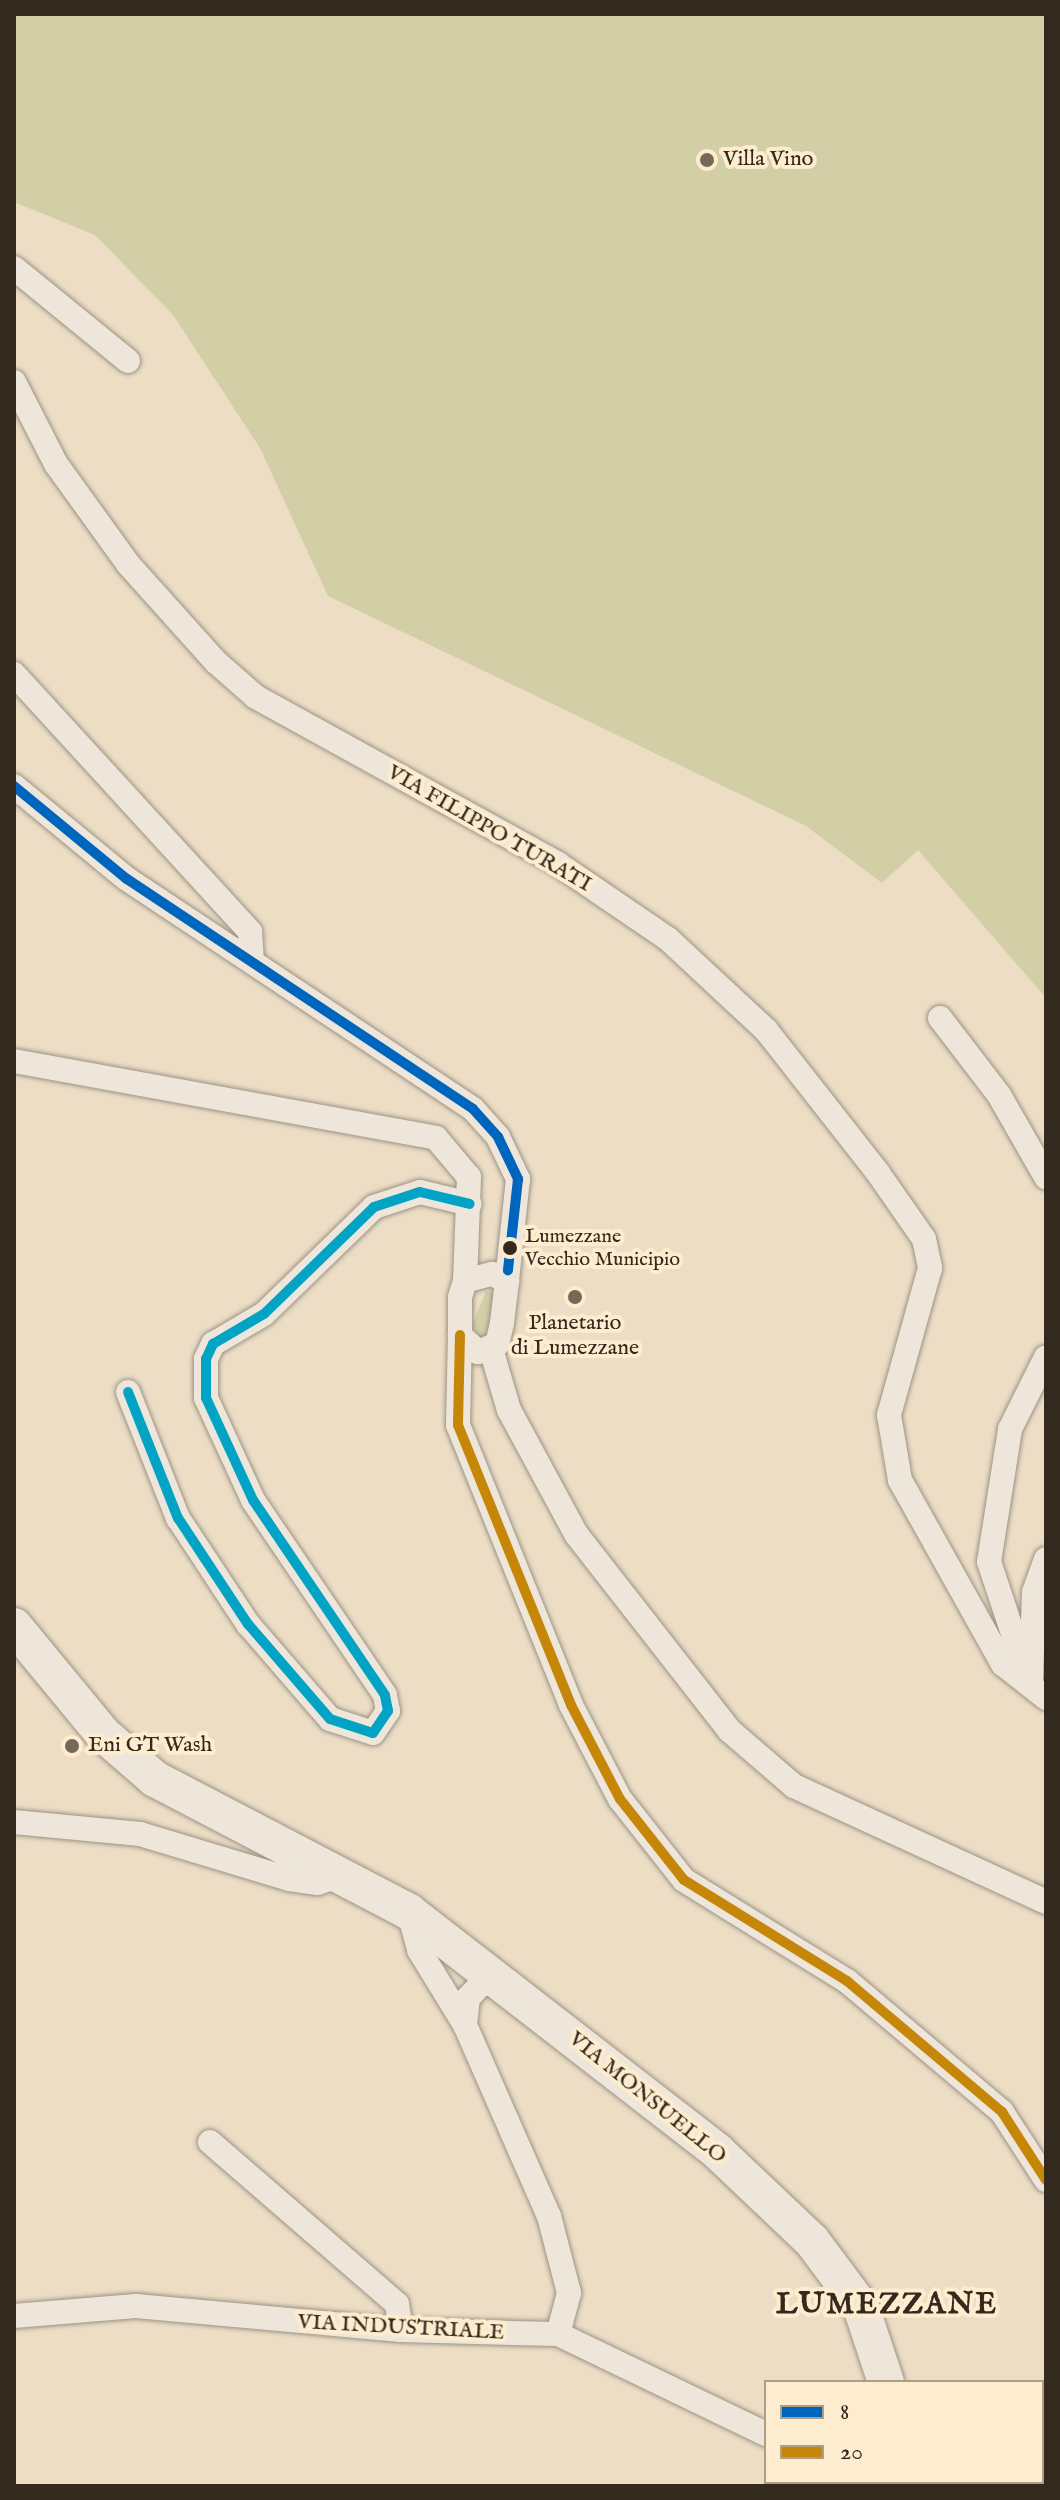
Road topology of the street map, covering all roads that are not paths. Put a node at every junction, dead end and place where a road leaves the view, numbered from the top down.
1 (14, 268) edge
2 (128, 361) dead end
3 (14, 382) edge
4 (14, 674) edge
5 (14, 786) edge
6 (252, 960) junction
7 (940, 1018) dead end
8 (14, 1061) edge
9 (1046, 1177) edge
10 (470, 1204) junction
11 (486, 1278) junction
12 (460, 1335) junction
13 (485, 1350) junction
14 (1046, 1357) edge
15 (460, 1378) junction
16 (128, 1392) dead end
17 (1046, 1559) edge
18 (14, 1626) edge
19 (1038, 1691) edge
20 (14, 1822) edge
21 (341, 1875) junction
22 (1046, 1902) edge
23 (409, 1912) junction
24 (458, 1948) junction
25 (501, 1983) junction
26 (444, 1990) junction
27 (465, 2025) junction
28 (210, 2142) dead end
29 (1046, 2180) edge
30 (14, 2316) edge
31 (401, 2330) junction
32 (558, 2334) junction
33 (885, 2380) edge
34 (764, 2433) edge

1 - 2 street
3 - 19 street, VIA FILIPPO TURATI
4 - 6 street
5 - 6 street
6 - 11 street
7 - 9 street
8 - 10 street
10 - 11 street
10 - 16 street
11 - 12 street
11 - 13 street
12 - 13 street
12 - 15 street
13 - 15 street
13 - 22 street
14 - 19 street
15 - 29 street
17 - 19 street
18 - 21 main road, VIA MONSUELLO
20 - 21 street
21 - 23 main road, VIA MONSUELLO
23 - 24 main road, VIA MONSUELLO
23 - 26 street
24 - 25 main road, VIA MONSUELLO
24 - 26 street
25 - 27 street
25 - 33 main road, VIA MONSUELLO
26 - 27 street
27 - 32 street
28 - 31 street
30 - 31 street, VIA INDUSTRIALE
31 - 32 street, VIA INDUSTRIALE
32 - 34 street, VIA INDUSTRIALE

